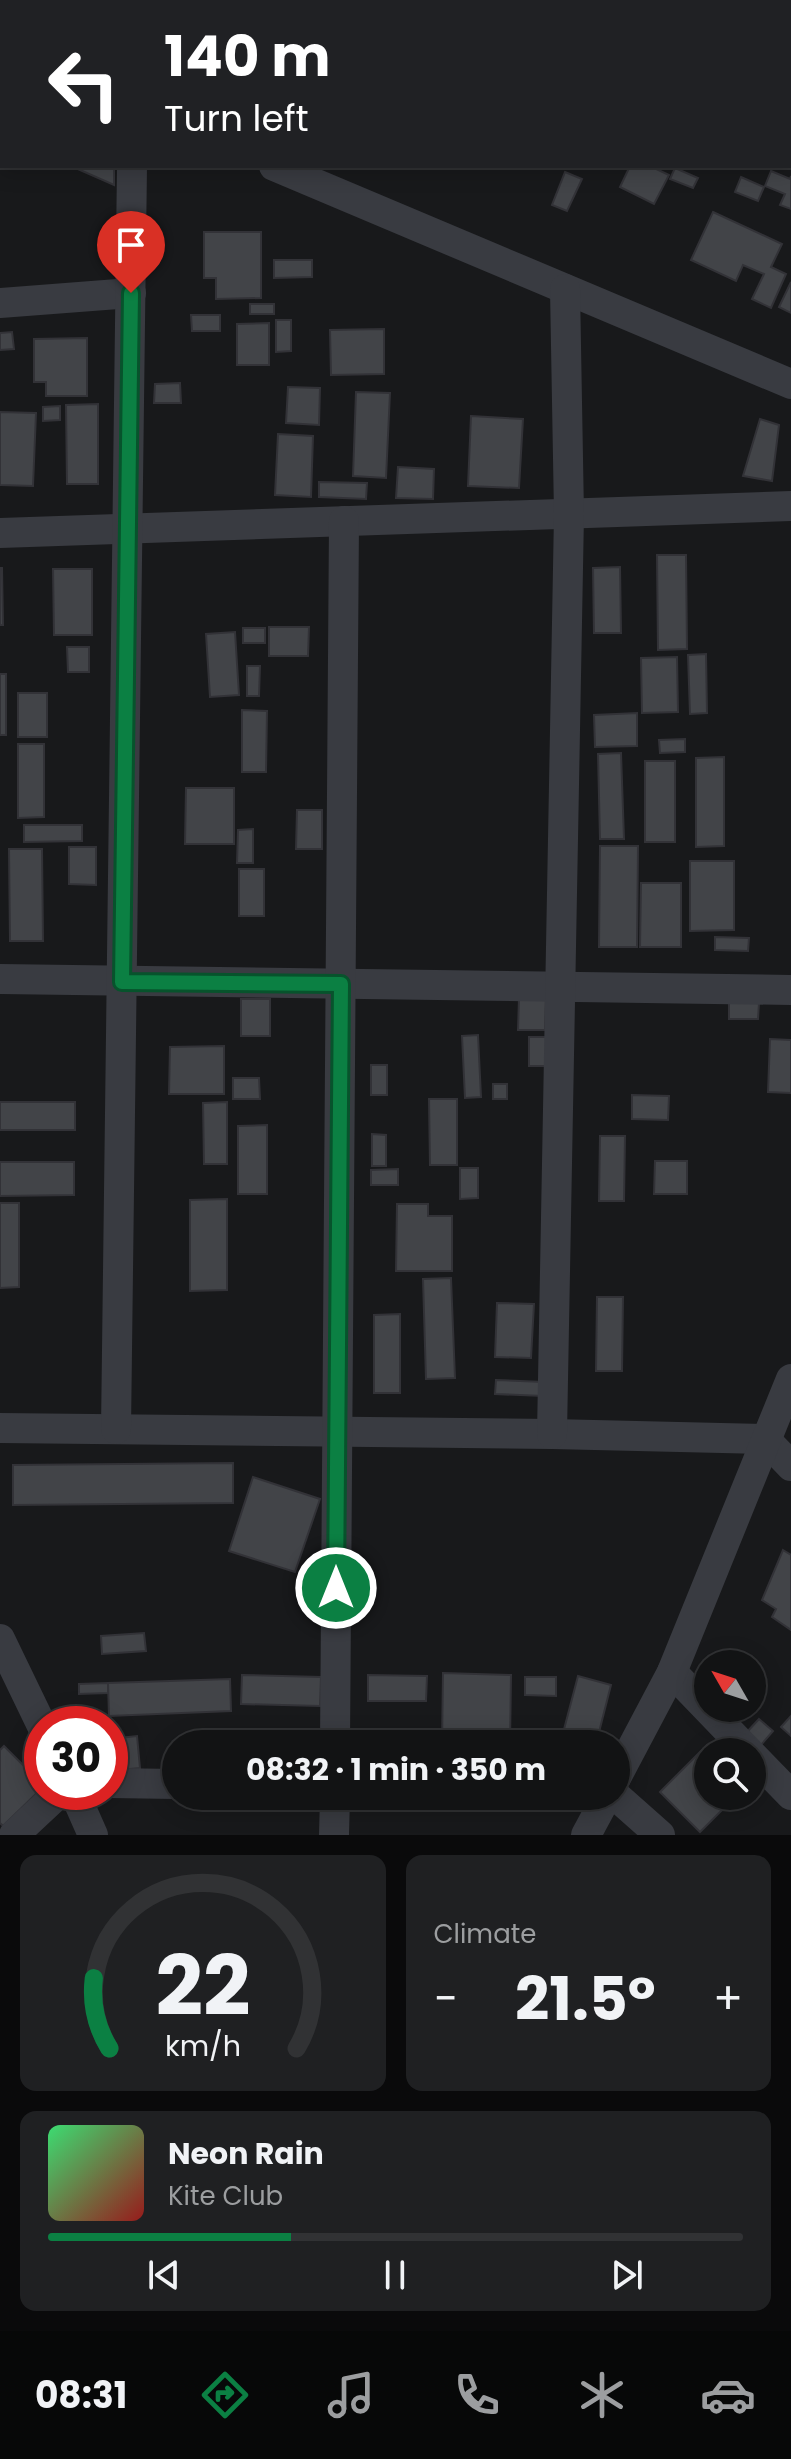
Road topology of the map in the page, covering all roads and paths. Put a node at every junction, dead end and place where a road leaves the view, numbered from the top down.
1 (132, 168) edge
2 (279, 168) edge
3 (565, 289) junction
4 (131, 293) junction
5 (0, 303) edge
6 (791, 384) edge
7 (791, 506) edge
8 (569, 514) junction
9 (344, 521) junction
10 (128, 528) junction
11 (0, 533) edge
12 (0, 979) edge
13 (122, 982) junction
14 (341, 984) junction
15 (560, 987) junction
16 (791, 990) edge
17 (791, 1379) edge
18 (0, 1428) edge
19 (116, 1429) junction
20 (337, 1432) junction
21 (552, 1434) junction
22 (765, 1439) junction
23 (791, 1466) edge
24 (0, 1639) edge
25 (672, 1672) junction
26 (8, 1681) edge
27 (27, 1706) edge
28 (335, 1730) edge
29 (735, 1738) edge
30 (630, 1752) edge
31 (766, 1770) edge
32 (128, 1783) edge
33 (162, 1784) edge
34 (791, 1795) edge
35 (630, 1808) edge
36 (41, 1810) edge
37 (82, 1810) edge
38 (335, 1810) edge
39 (599, 1810) edge
40 (14, 1835) edge
41 (93, 1835) edge
42 (334, 1835) edge
43 (586, 1835) edge
44 (660, 1835) edge

1 - 4 street
2 - 3 street
3 - 6 street
3 - 8 street
4 - 5 street
4 - 10 street
7 - 8 street
8 - 9 street
8 - 15 street
9 - 10 street
9 - 14 street
10 - 11 street
10 - 13 street
12 - 13 street
13 - 14 street
13 - 19 street
14 - 15 street
14 - 20 street
15 - 16 street
15 - 21 street
17 - 22 street
18 - 19 street
19 - 20 street
20 - 21 street
20 - 28 street
21 - 22 street
22 - 23 street
22 - 25 street
24 - 26 street
25 - 29 street
25 - 30 street
26 - 27 street
31 - 34 street
32 - 33 street
35 - 44 street
36 - 40 street
37 - 41 street
38 - 42 street
39 - 43 street

